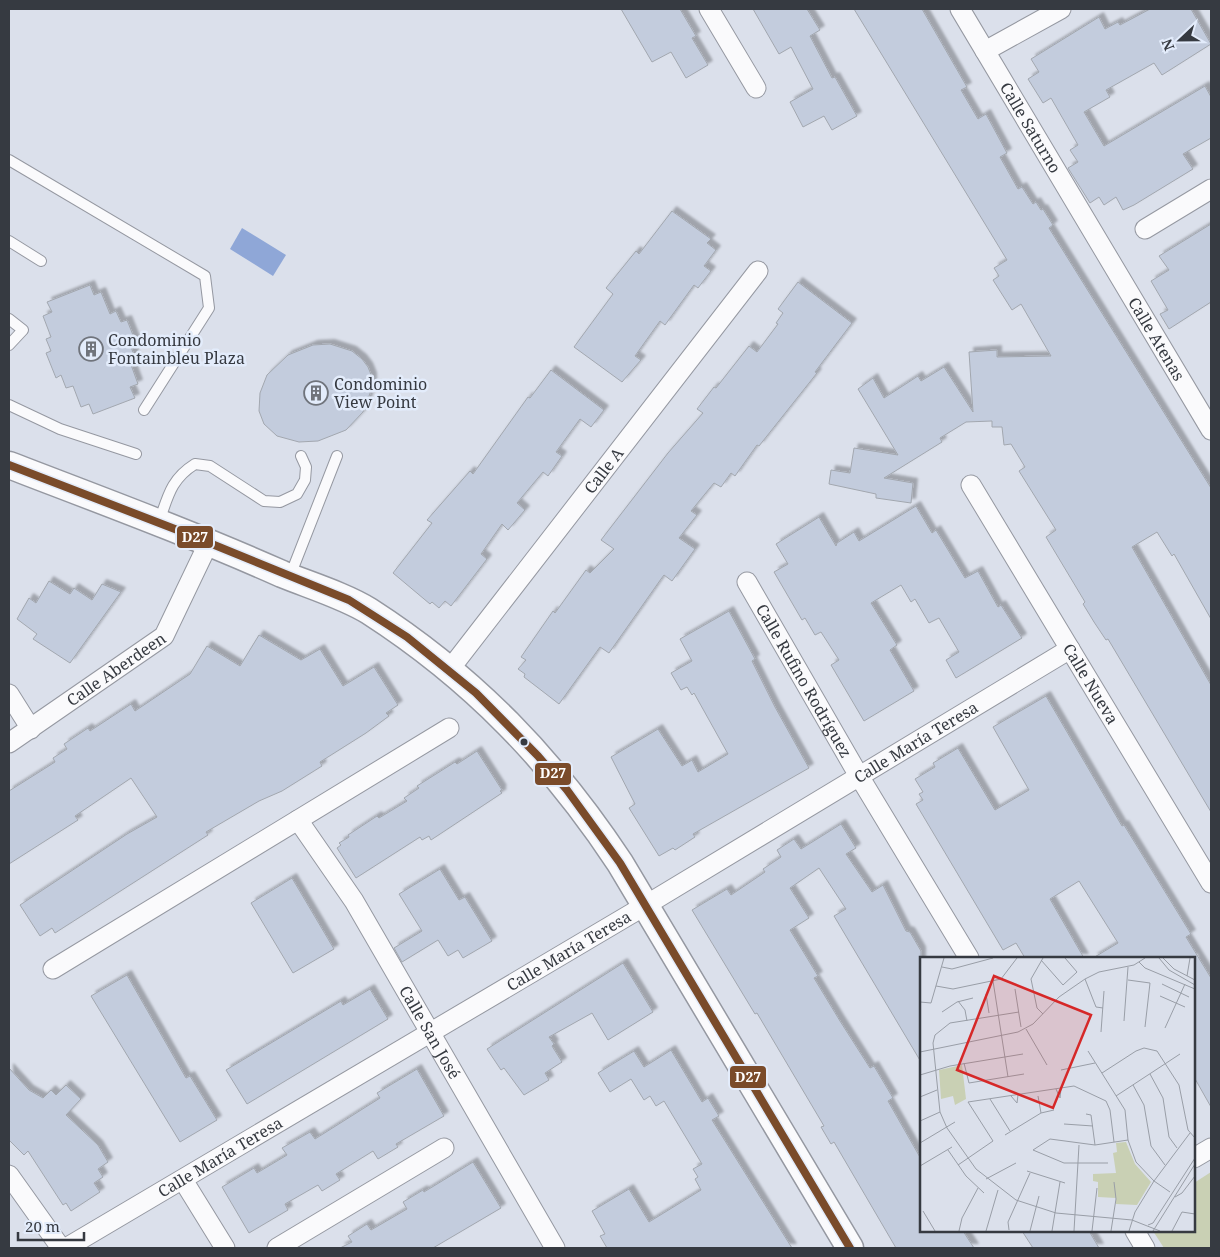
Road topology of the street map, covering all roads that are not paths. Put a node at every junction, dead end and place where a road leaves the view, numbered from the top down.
1 (709, 9) edge
2 (960, 9) edge
3 (1061, 9) edge
4 (985, 50) junction
5 (756, 88) dead end
6 (9, 160) edge
7 (1211, 189) edge
8 (1145, 229) dead end
9 (9, 241) edge
10 (1110, 248) joint
11 (40, 261) dead end
12 (758, 271) dead end
13 (9, 319) edge
14 (9, 345) edge
15 (9, 405) edge
16 (144, 410) dead end
17 (1211, 430) edge
18 (136, 454) dead end
19 (301, 456) dead end
20 (337, 456) dead end
21 (9, 464) edge
22 (970, 485) dead end
23 (159, 522) junction
24 (209, 542) junction
25 (289, 577) junction
26 (747, 582) dead end
27 (1070, 649) junction
28 (450, 669) junction
29 (9, 694) edge
30 (449, 728) dead end
31 (31, 729) junction
32 (9, 743) edge
33 (859, 776) junction
34 (298, 820) junction
35 (1211, 884) edge
36 (646, 905) junction
37 (968, 957) edge
38 (54, 969) dead end
39 (428, 1032) junction
40 (444, 1148) dead end
41 (1211, 1148) edge
42 (1195, 1157) edge
43 (9, 1175) edge
44 (183, 1180) junction
45 (1136, 1232) edge
46 (61, 1248) edge
47 (66, 1248) edge
48 (225, 1248) edge
49 (277, 1248) edge
50 (555, 1248) edge
51 (850, 1248) edge
52 (1145, 1248) edge

1 - 5 street
2 - 4 street, Calle Saturno
3 - 4 street
4 - 10 street, Calle Saturno
6 - 16 lane
7 - 8 street
9 - 11 lane
10 - 17 street, Calle Atenas
12 - 28 street, Calle A
13 - 14 lane
15 - 18 lane
19 - 23 lane
20 - 25 lane
21 - 23 street
22 - 27 street, Calle Nueva
23 - 24 street
24 - 25 street
24 - 31 street, Calle Aberdeen
25 - 28 street
26 - 33 street, Calle Rufino Rodríguez
27 - 33 street, Calle María Teresa
27 - 35 street, Calle Nueva
28 - 36 street
29 - 31 street
30 - 34 street
31 - 32 street, Calle Aberdeen
33 - 36 street, Calle María Teresa
33 - 37 street, Calle Rufino Rodríguez
34 - 38 street
34 - 39 street, Calle San José
36 - 39 street, Calle María Teresa
36 - 51 street
39 - 44 street, Calle María Teresa
39 - 50 street, Calle San José
40 - 49 street
41 - 42 street
43 - 46 street
44 - 47 street, Calle María Teresa
44 - 48 street
45 - 52 street

